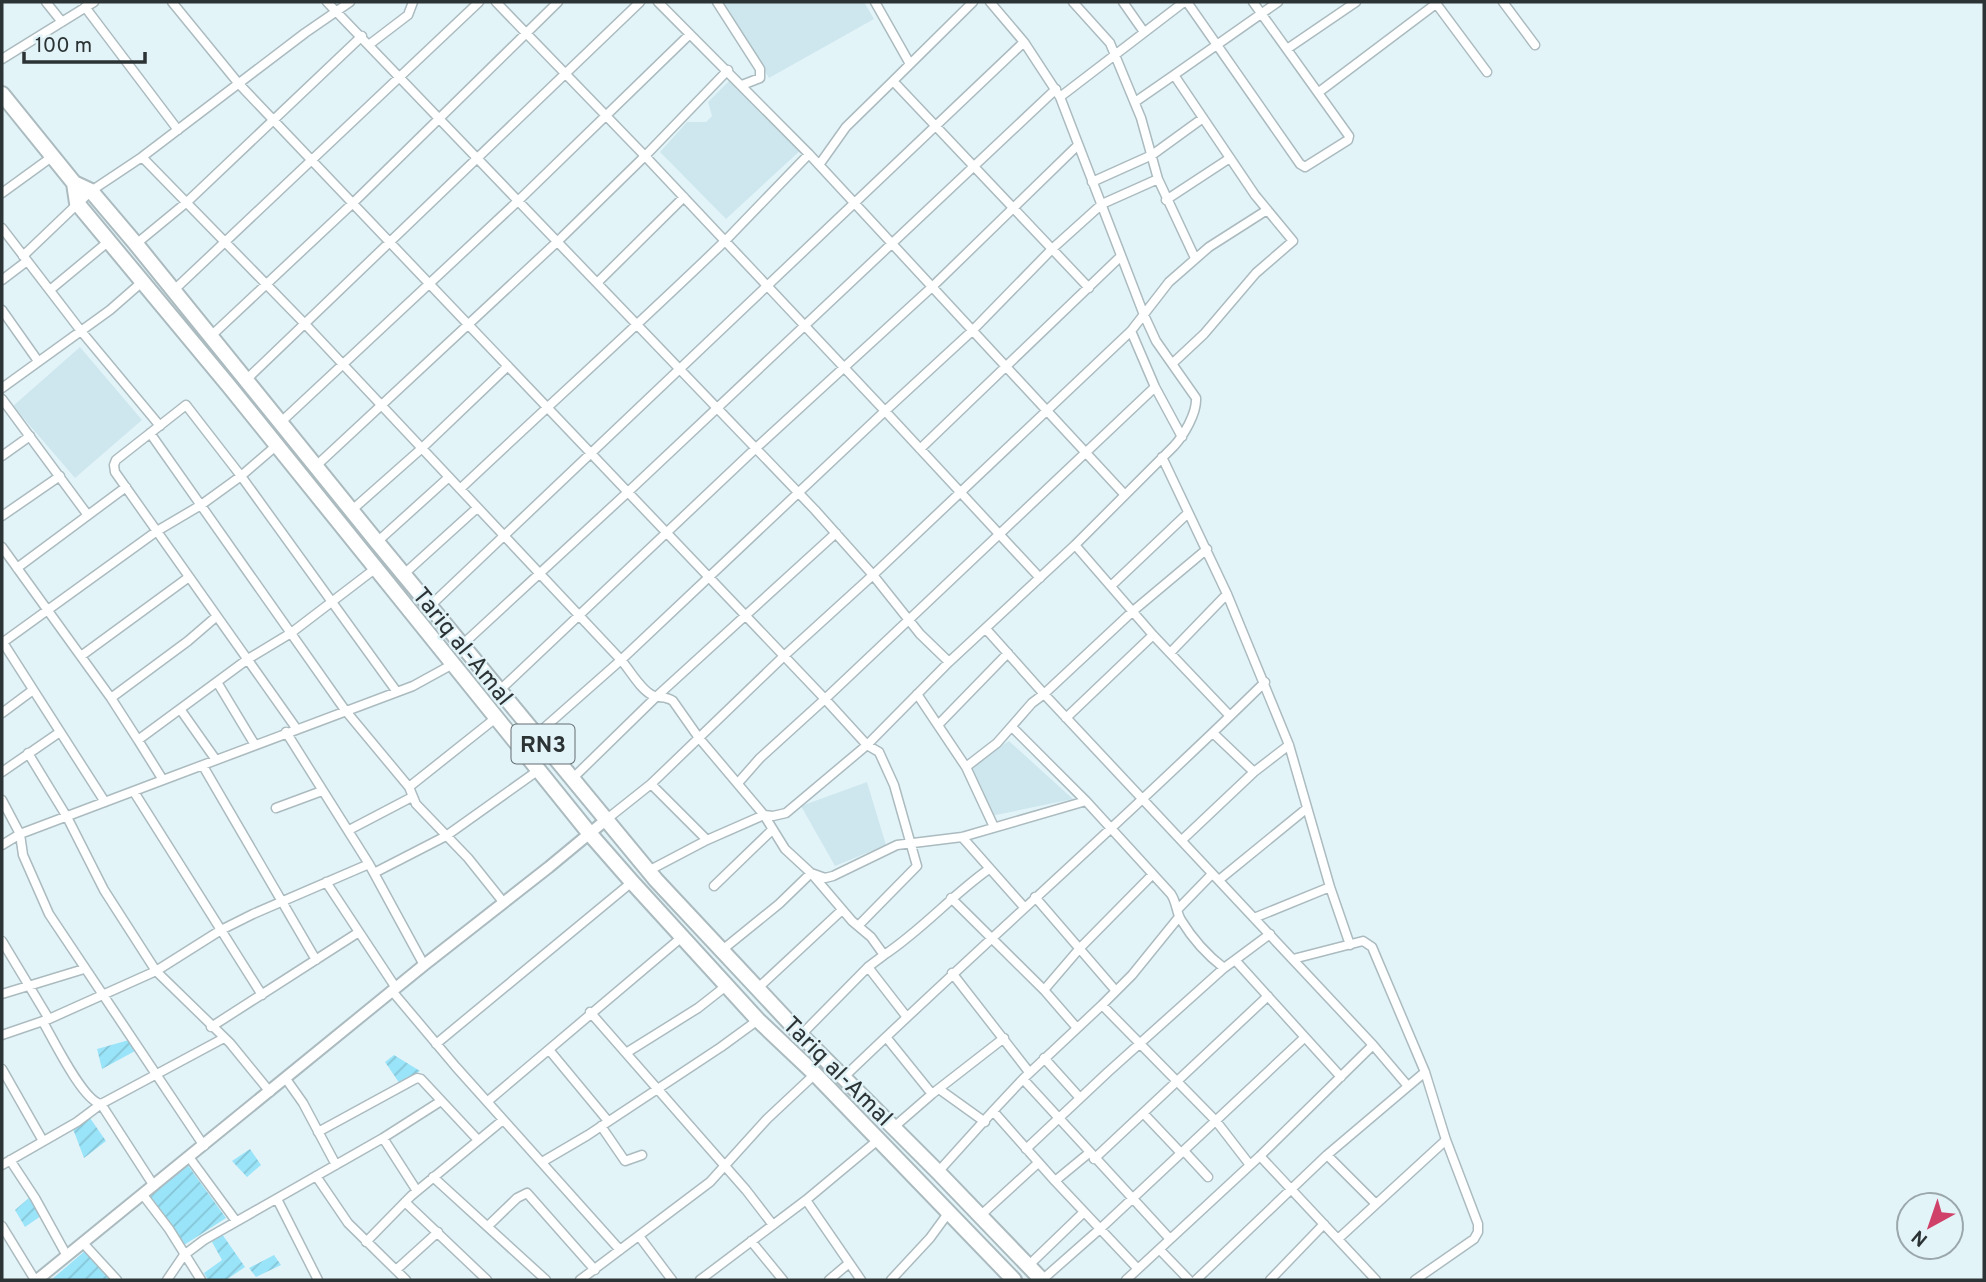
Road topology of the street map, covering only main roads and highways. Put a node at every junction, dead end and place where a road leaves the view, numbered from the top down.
1 (2, 94) edge
2 (74, 183) junction
3 (1007, 1278) edge
4 (1042, 1280) edge

1 - 2 highway, Tariq al-Amal / RN3
2 - 3 highway, Tariq al-Amal / RN3
2 - 4 highway, Tariq al-Amal / RN3

